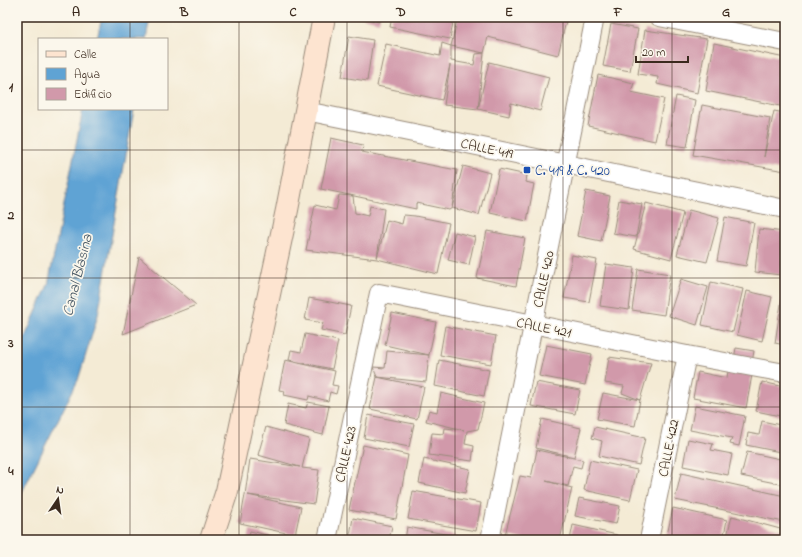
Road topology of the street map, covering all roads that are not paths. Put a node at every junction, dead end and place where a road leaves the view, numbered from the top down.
1 (324, 17) edge
2 (595, 17) edge
3 (659, 17) edge
4 (785, 42) edge
5 (306, 111) junction
6 (566, 164) junction
7 (785, 209) edge
8 (533, 324) junction
9 (687, 355) junction
10 (364, 367) joint
11 (785, 373) edge
12 (211, 540) edge
13 (327, 540) edge
14 (490, 540) edge
15 (649, 540) edge

1 - 5 street
2 - 6 street, CALLE 420
3 - 4 street
5 - 6 street, CALLE 419
5 - 12 street
6 - 7 street, CALLE 419
6 - 8 street, CALLE 420
8 - 9 street, CALLE 421
8 - 10 street, CALLE 421
8 - 14 street, CALLE 420
9 - 11 street, CALLE 421
9 - 15 street, CALLE 422
10 - 13 street, CALLE 423

